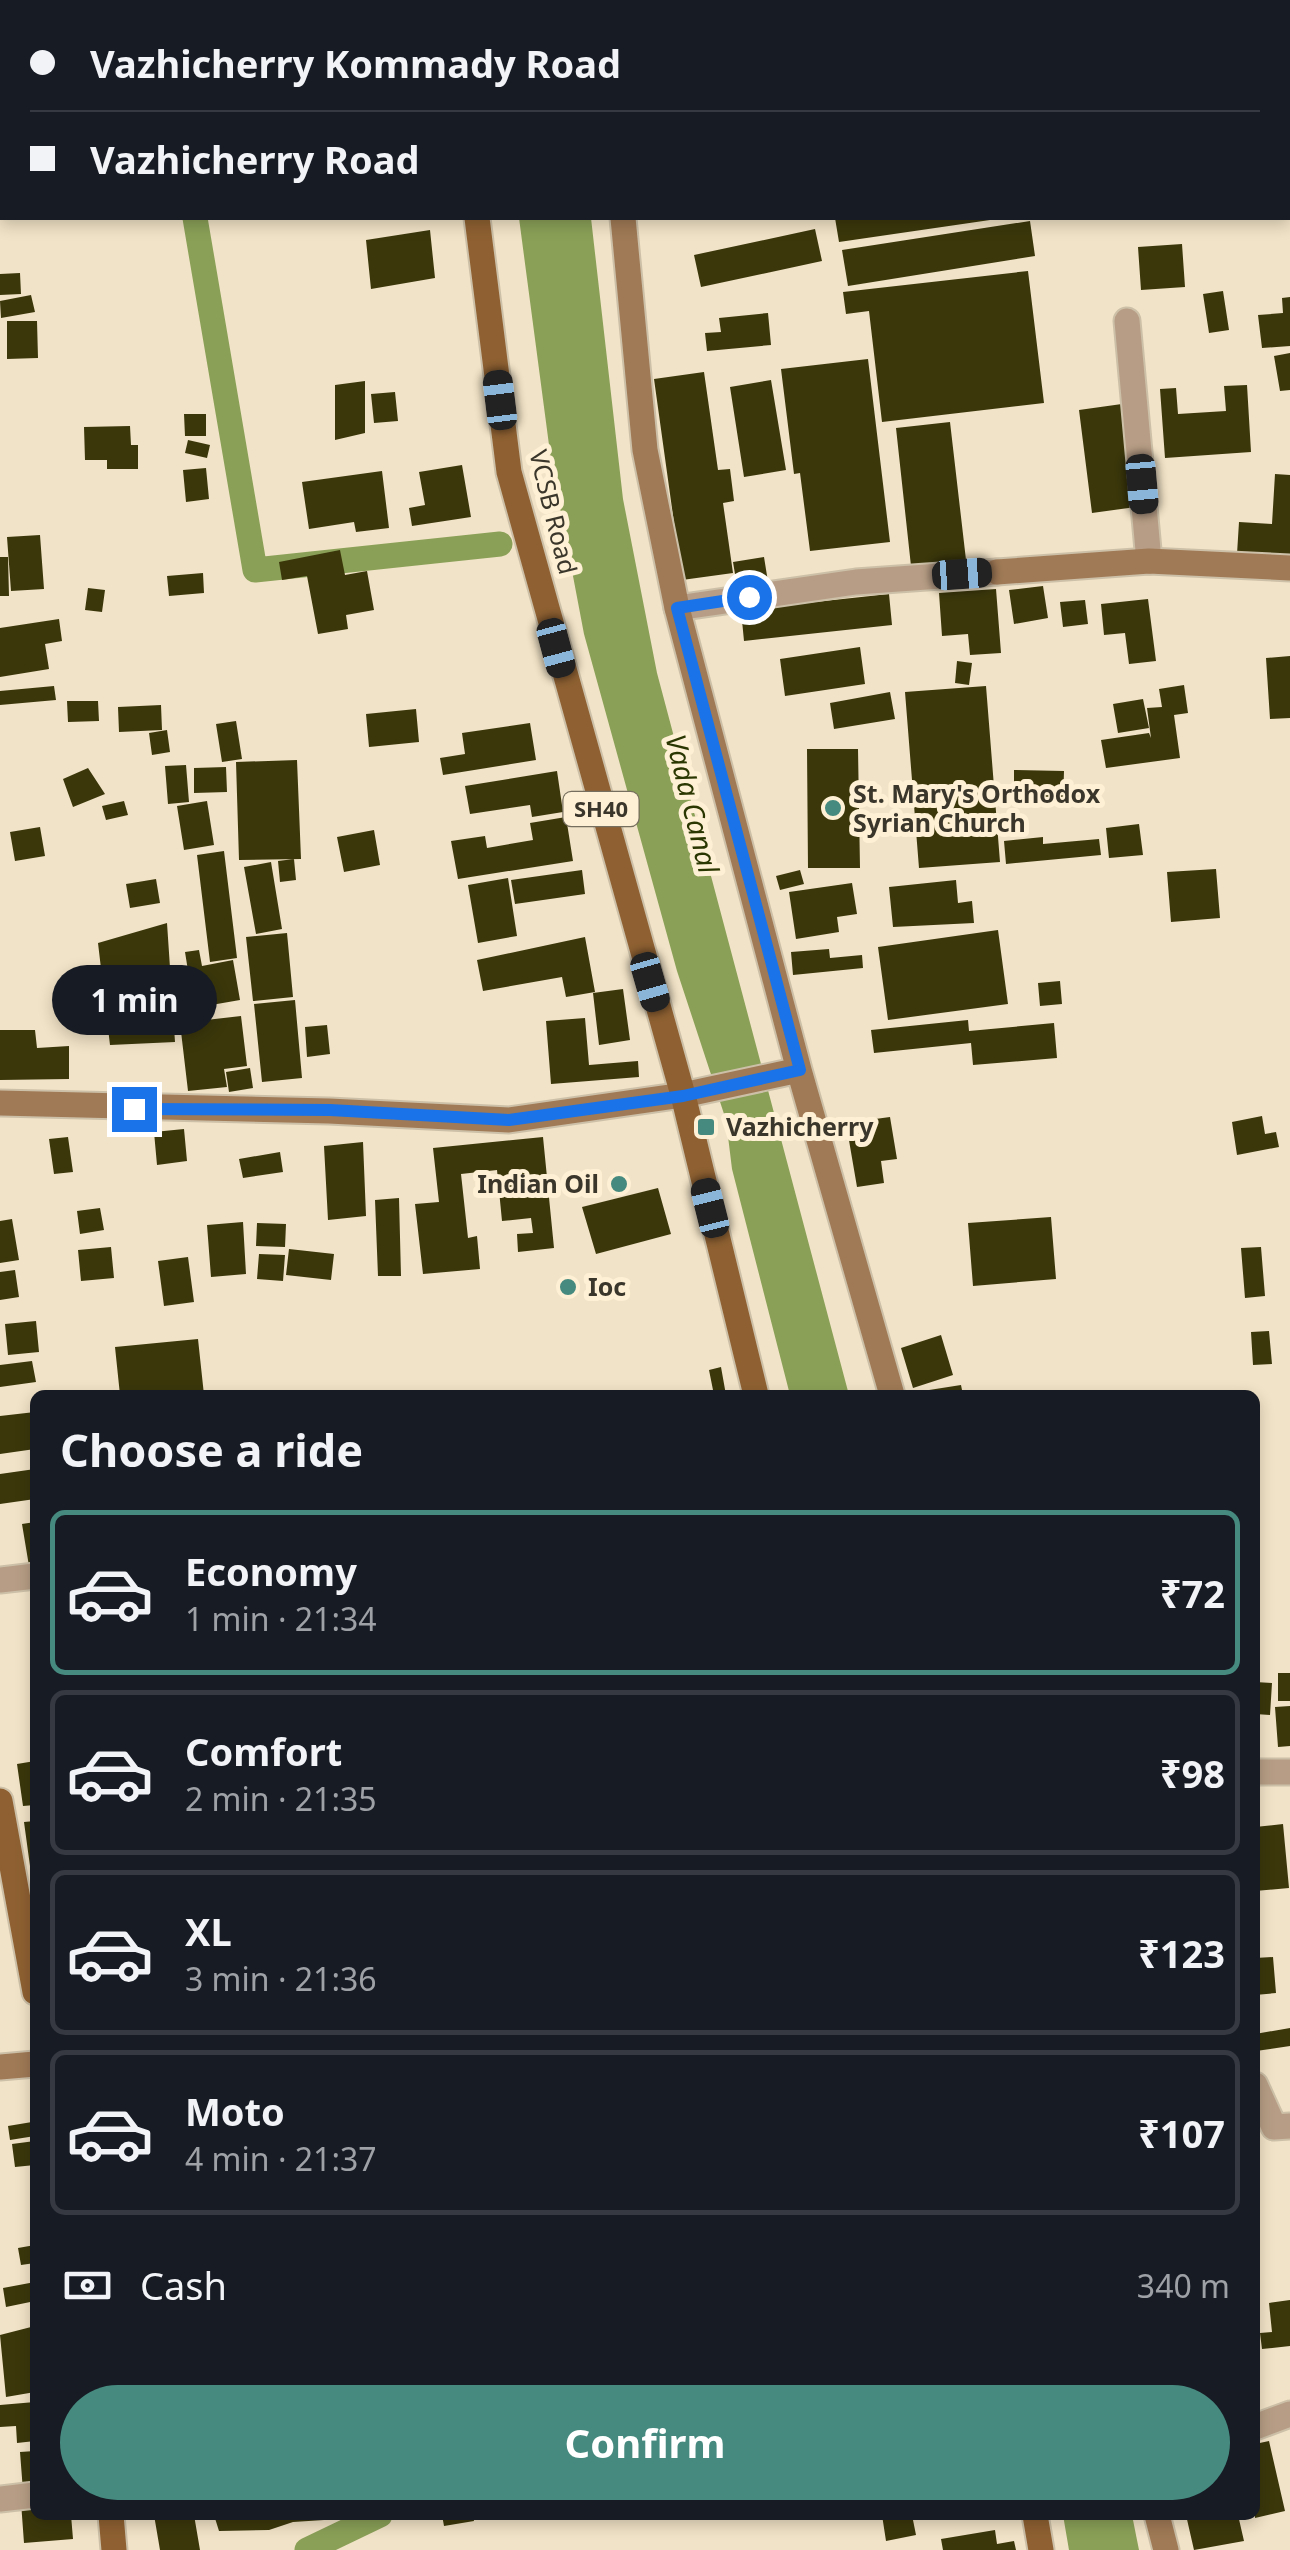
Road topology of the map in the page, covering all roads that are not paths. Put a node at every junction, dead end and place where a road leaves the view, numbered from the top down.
1 (477, 220) edge
2 (623, 220) edge
3 (1127, 322) dead end
4 (1150, 561) junction
5 (1290, 568) edge
6 (997, 572) joint
7 (677, 608) junction
8 (788, 1072) junction
9 (683, 1096) junction
10 (0, 1103) edge
11 (755, 1390) edge
12 (890, 1390) edge
13 (30, 1577) edge
14 (0, 1580) edge
15 (1260, 1772) edge
16 (1290, 1772) edge
17 (0, 1800) edge
18 (25, 1876) edge
19 (30, 1934) edge
20 (30, 2064) edge
21 (0, 2066) edge
22 (1260, 2096) edge
23 (1290, 2126) edge
24 (1290, 2414) edge
25 (1260, 2425) edge
26 (30, 2496) edge
27 (0, 2499) edge
28 (111, 2520) edge
29 (1036, 2520) edge
30 (1157, 2520) edge
31 (114, 2550) edge
32 (1042, 2550) edge
33 (1166, 2550) edge

1 - 9 main road, VCSB Road / SH40
2 - 7 main road
3 - 4 street
4 - 5 main road
4 - 6 main road
6 - 7 street
7 - 8 main road
8 - 9 main road
8 - 12 main road
9 - 10 main road
9 - 11 main road, VCSB Road / SH40
13 - 14 street
15 - 16 street
17 - 18 main road
18 - 19 main road
20 - 21 main road
22 - 23 street
24 - 25 street
26 - 27 street
28 - 31 main road
29 - 32 main road
30 - 33 main road

